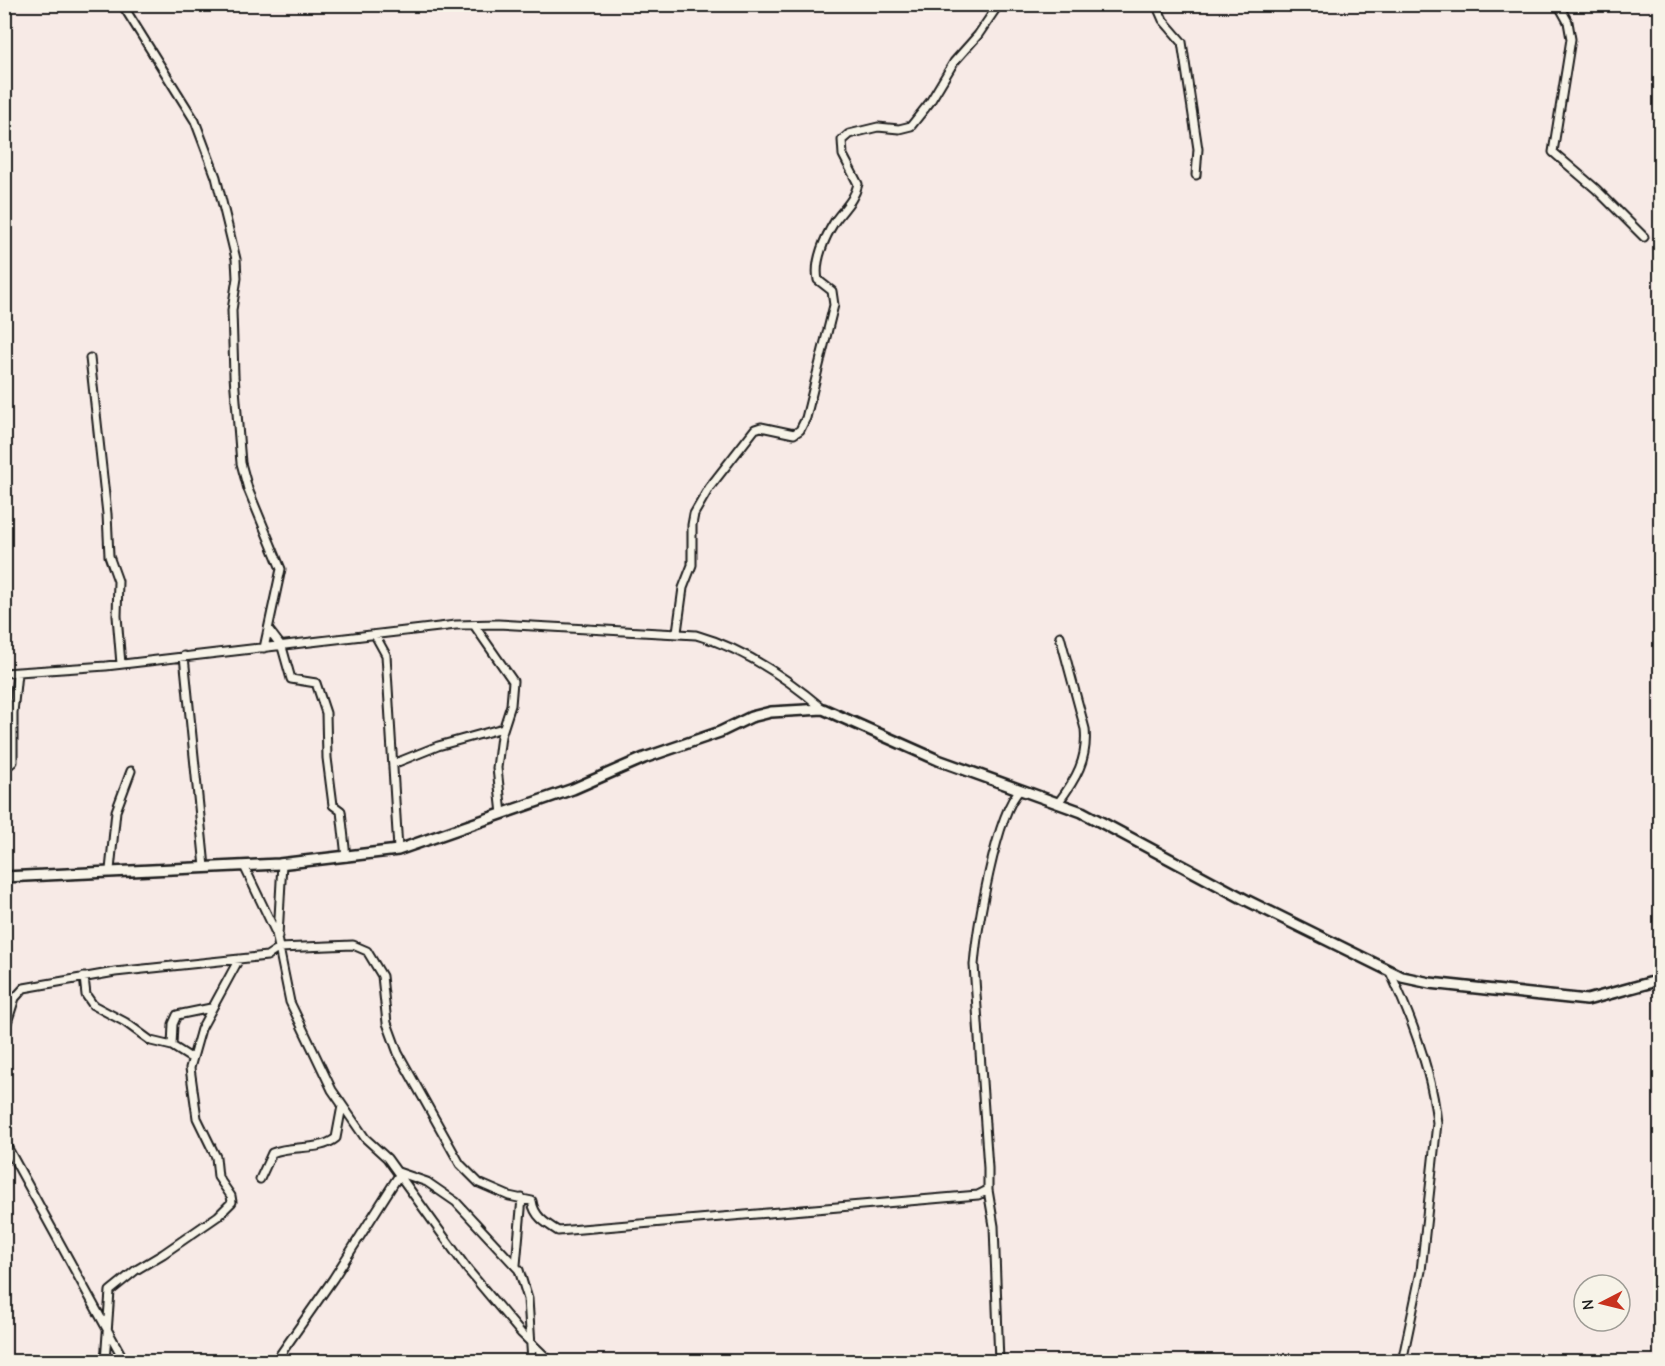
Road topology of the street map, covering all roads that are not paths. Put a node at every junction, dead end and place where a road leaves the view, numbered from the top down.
1 (122, 4) edge
2 (999, 4) edge
3 (1156, 4) edge
4 (1558, 4) edge
5 (1196, 175) dead end
6 (1644, 237) dead end
7 (90, 358) dead end
8 (474, 625) junction
9 (269, 630) junction
10 (676, 632) junction
11 (375, 635) junction
12 (1060, 636) dead end
13 (282, 647) junction
14 (264, 648) junction
15 (184, 656) junction
16 (121, 664) junction
17 (4, 673) edge
18 (17, 673) junction
19 (823, 709) junction
20 (503, 728) junction
21 (393, 764) junction
22 (4, 769) edge
23 (131, 771) dead end
24 (1020, 790) junction
25 (1058, 802) junction
26 (502, 814) junction
27 (398, 849) junction
28 (346, 857) junction
29 (282, 863) junction
30 (244, 866) junction
31 (205, 867) junction
32 (110, 870) junction
33 (4, 877) edge
34 (278, 940) junction
35 (279, 948) junction
36 (239, 959) junction
37 (1390, 972) junction
38 (84, 977) junction
39 (1660, 980) edge
40 (211, 1008) junction
41 (4, 1032) edge
42 (172, 1046) junction
43 (191, 1058) junction
44 (342, 1106) junction
45 (4, 1141) edge
46 (398, 1173) junction
47 (260, 1179) dead end
48 (988, 1190) junction
49 (522, 1198) junction
50 (516, 1265) junction
51 (108, 1331) junction
52 (530, 1341) junction
53 (105, 1362) edge
54 (125, 1362) edge
55 (275, 1362) edge
56 (532, 1362) edge
57 (551, 1362) edge
58 (999, 1362) edge
59 (1402, 1362) edge

1 - 9 street
2 - 10 street
3 - 5 street
4 - 6 street
7 - 16 street
8 - 10 street
8 - 11 street
8 - 20 street
9 - 13 street
9 - 14 street
10 - 19 street
11 - 13 street
11 - 21 street
12 - 25 street
13 - 14 street
13 - 28 street
14 - 15 street
15 - 16 street
15 - 31 street
16 - 18 street
17 - 18 street
18 - 22 street
19 - 24 street
19 - 26 street
20 - 21 street
20 - 26 street
21 - 27 street
23 - 32 street
24 - 25 street
24 - 48 street
25 - 37 street
26 - 27 street
27 - 28 street
28 - 29 street
29 - 30 street
29 - 34 street
30 - 31 street
30 - 34 street
31 - 32 street
32 - 33 street
34 - 35 street
35 - 36 street
35 - 44 street
35 - 49 street
36 - 38 street
36 - 40 street
37 - 39 street
37 - 59 street
38 - 41 street
38 - 42 street
40 - 42 street
40 - 43 street
42 - 43 street
43 - 51 street
44 - 46 street
44 - 47 street
45 - 51 street
46 - 50 street
46 - 52 street
46 - 55 street
48 - 49 street
48 - 58 street
49 - 50 street
50 - 52 street
51 - 53 street
51 - 54 street
52 - 56 street
52 - 57 street

